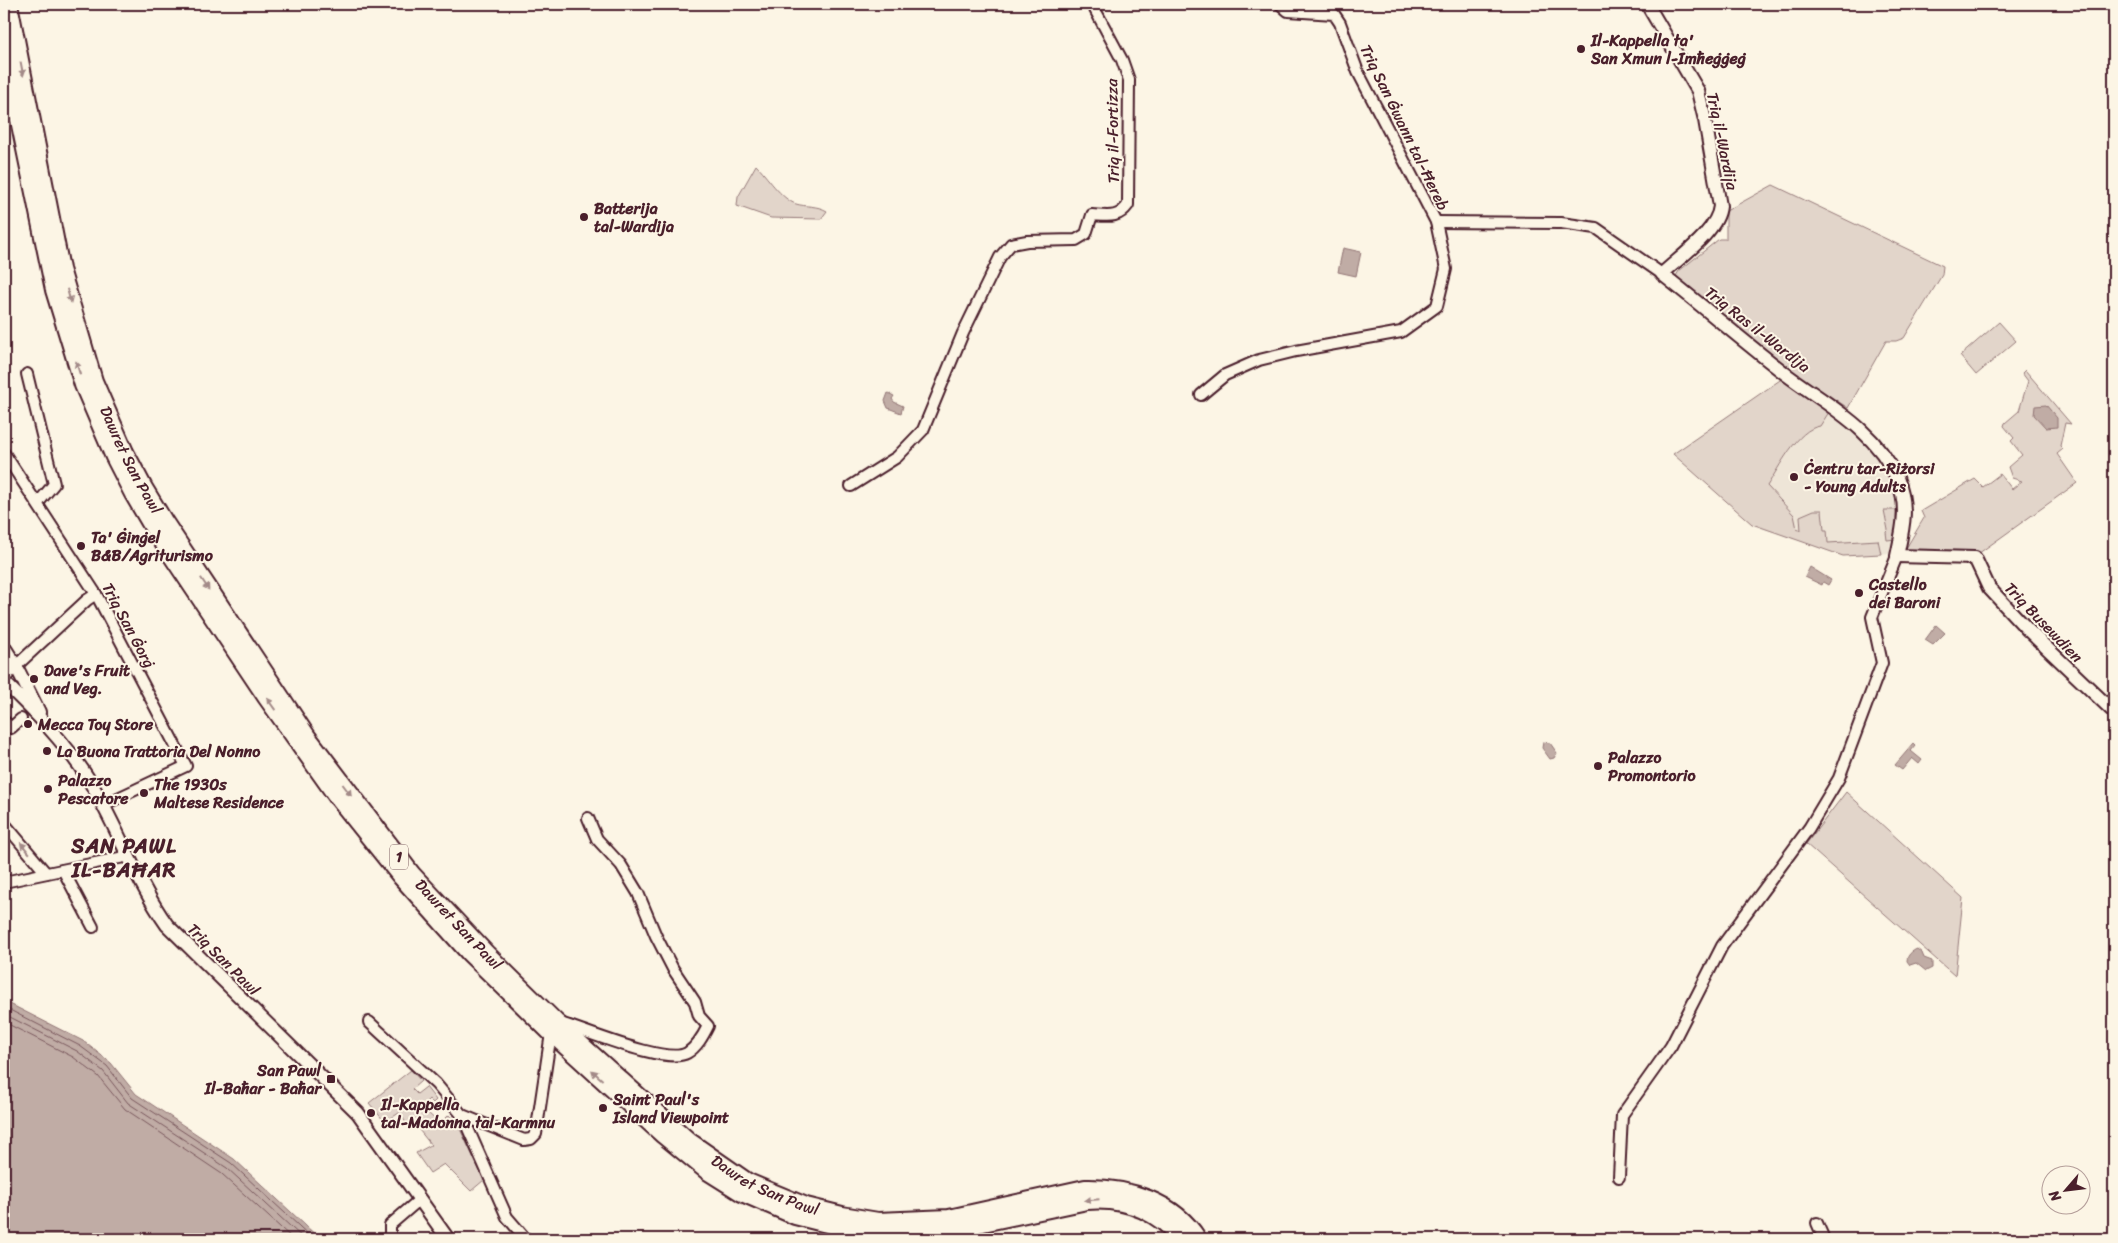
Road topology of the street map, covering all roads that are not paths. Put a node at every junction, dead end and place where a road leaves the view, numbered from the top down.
1 (9, 4) edge
2 (1092, 4) edge
3 (1280, 4) edge
4 (1647, 4) edge
5 (4, 46) edge
6 (1436, 222) junction
7 (1662, 274) junction
8 (27, 374) dead end
9 (1201, 395) dead end
10 (4, 453) edge
11 (7, 466) edge
12 (851, 486) dead end
13 (38, 504) junction
14 (1897, 556) junction
15 (96, 594) junction
16 (4, 647) edge
17 (16, 666) junction
18 (4, 681) edge
19 (2114, 712) edge
20 (21, 719) dead end
21 (4, 721) edge
22 (44, 721) junction
23 (103, 805) junction
24 (588, 818) dead end
25 (4, 823) edge
26 (129, 856) junction
27 (63, 870) junction
28 (46, 873) junction
29 (4, 882) edge
30 (92, 927) dead end
31 (369, 1022) dead end
32 (553, 1027) junction
33 (462, 1115) junction
34 (1619, 1177) dead end
35 (419, 1200) junction
36 (1817, 1223) dead end
37 (390, 1239) edge
38 (448, 1239) edge
39 (526, 1239) edge
40 (1181, 1239) edge
41 (1198, 1239) edge
42 (1824, 1239) edge

1 -> 32 highway, Dawret San Pawl / 1
2 - 12 street, Triq il-Fortizza
3 - 6 street, Triq San Ġwann tal-Ħereb
4 - 7 street, Triq il-Wardija
32 -> 5 highway, Dawret San Pawl / 1
6 - 7 street, Triq Ras il-Wardija
6 - 9 street
7 - 14 street, Triq Ras il-Wardija
8 - 13 street
10 - 11 street, Triq San Ġorġ
11 - 13 street, Triq San Ġorġ
13 - 15 street, Triq San Ġorġ
14 - 19 street, Triq Busewdien
14 - 34 street, Triq Ras il-Wardija
15 - 17 street
15 - 23 street, Triq San Ġorġ
16 - 17 street
17 - 18 street
17 - 22 street
18 - 22 street, Triq San Pawl
20 - 21 street
22 - 23 street, Triq San Pawl
23 - 26 street, Triq San Pawl
24 - 32 street
28 -> 25 street
26 - 27 street
26 - 35 street, Triq San Pawl
27 - 28 street
27 - 30 street
28 - 29 street
31 - 33 street
32 - 33 street
40 -> 32 highway, Dawret San Pawl / 1
32 - 41 highway, Dawret San Pawl / 1
33 - 39 street
35 - 37 street
35 - 38 street, Triq San Pawl
36 - 42 street

